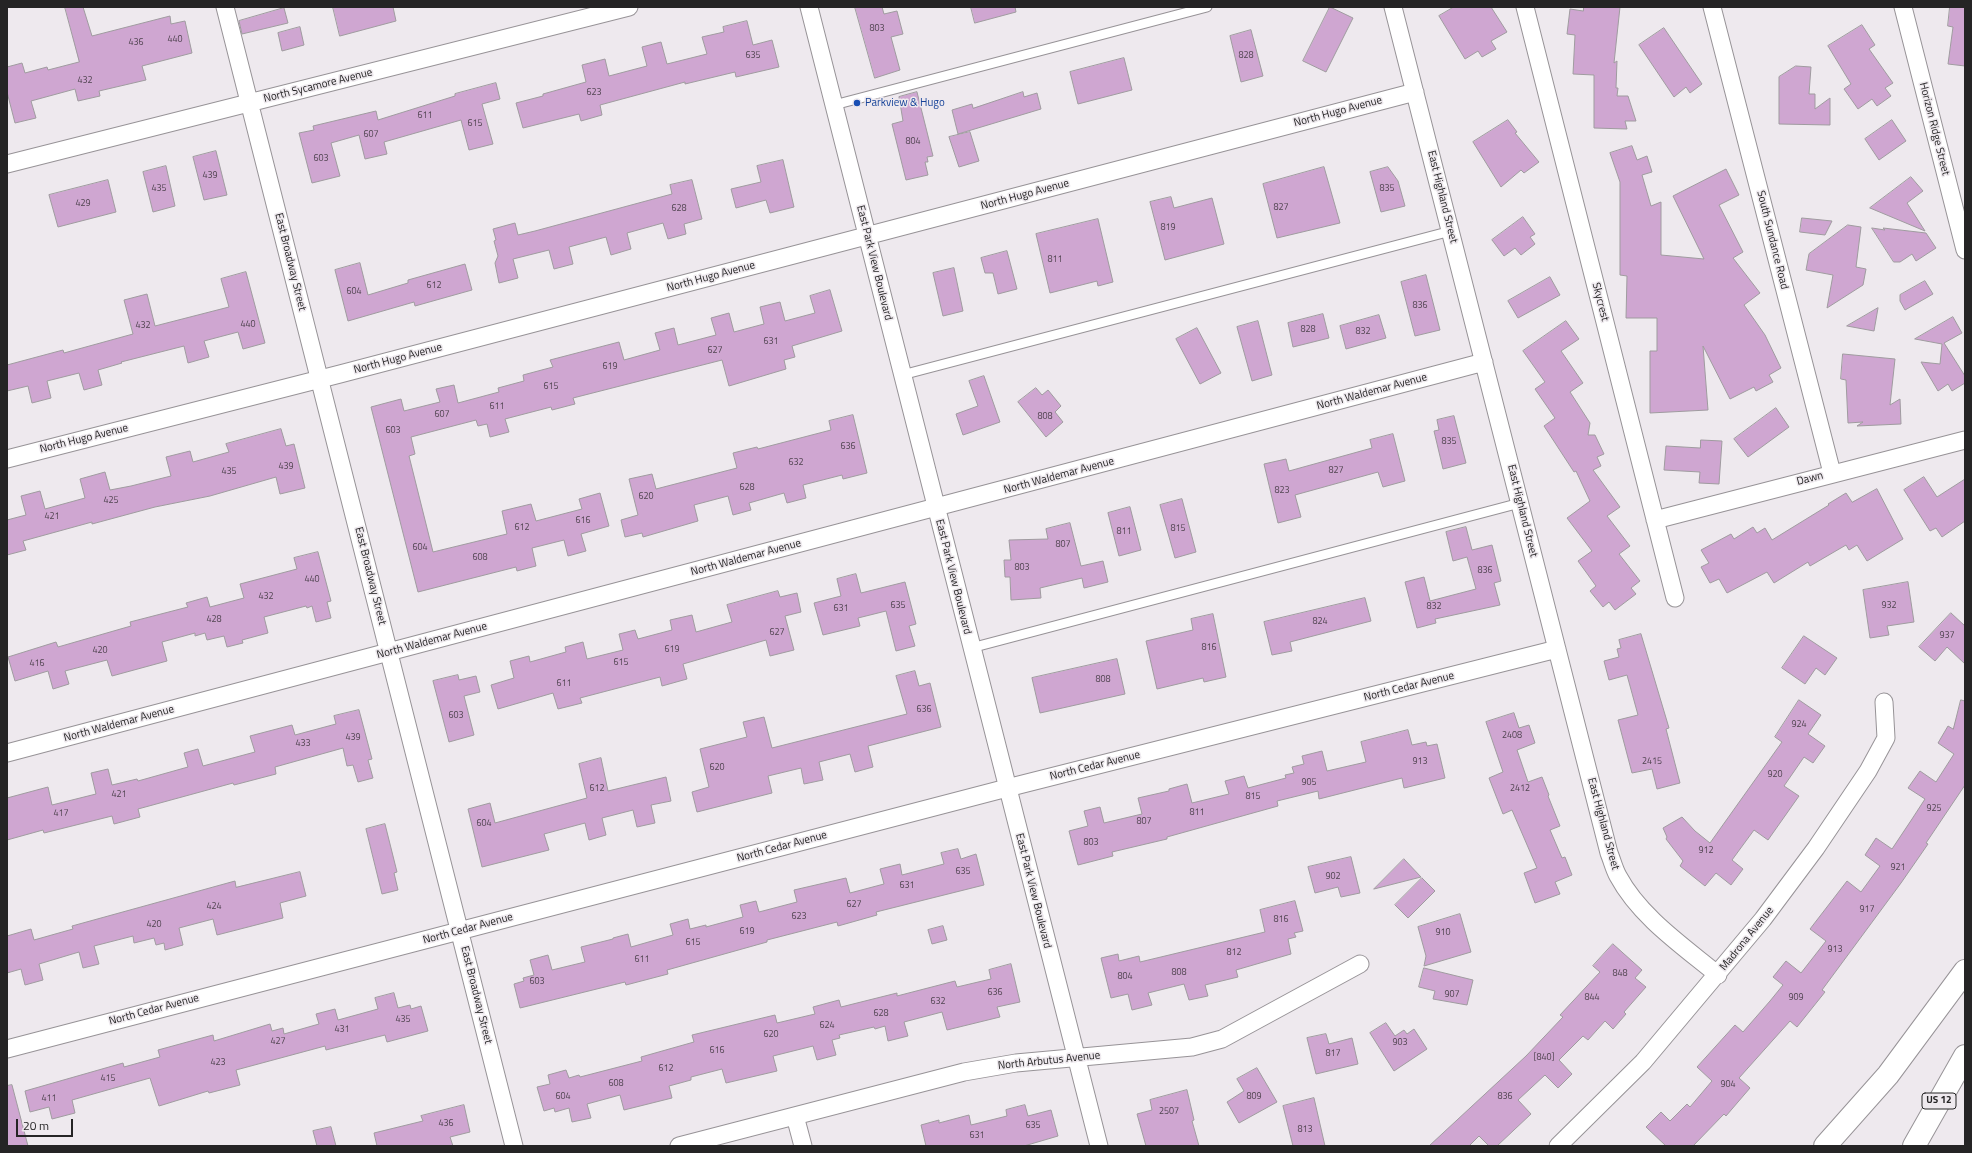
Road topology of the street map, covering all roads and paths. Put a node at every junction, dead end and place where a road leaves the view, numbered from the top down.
1 (225, 7) edge
2 (629, 7) edge
3 (809, 7) edge
4 (1206, 7) edge
5 (1393, 7) edge
6 (1525, 7) edge
7 (1712, 7) edge
8 (1903, 7) edge
9 (1415, 92) junction
10 (249, 103) junction
11 (834, 105) junction
12 (7, 164) edge
13 (1451, 231) junction
14 (867, 236) junction
15 (1965, 250) edge
16 (1484, 362) junction
17 (902, 375) junction
18 (320, 379) junction
19 (1965, 440) edge
20 (7, 459) edge
21 (1832, 473) junction
22 (1520, 503) junction
23 (936, 508) junction
24 (1655, 520) junction
25 (1675, 598) dead end
26 (971, 648) junction
27 (1557, 649) junction
28 (389, 652) junction
29 (1884, 702) dead end
30 (7, 753) edge
31 (1007, 788) junction
32 (460, 931) junction
33 (1360, 964) dead end
34 (1965, 971) edge
35 (1718, 975) junction
36 (7, 1049) edge
37 (1965, 1056) edge
38 (1077, 1058) junction
39 (796, 1116) junction
40 (514, 1146) edge
41 (679, 1146) edge
42 (803, 1146) edge
43 (1099, 1146) edge
44 (1558, 1146) edge
45 (1825, 1146) edge
46 (1914, 1146) edge

1 - 10 street, East Broadway Street
2 - 10 street, North Sycamore Avenue
3 - 11 street, East Park View Boulevard
4 - 11 lane
5 - 9 street, East Highland Street
6 - 24 street, Skycrest
7 - 21 street, South Sundance Road
8 - 15 street, Horizon Ridge Street
9 - 13 street, East Highland Street
9 - 14 street, North Hugo Avenue
10 - 12 street, North Sycamore Avenue
10 - 18 street, East Broadway Street
11 - 14 street, East Park View Boulevard
13 - 16 street, East Highland Street
13 - 17 lane
14 - 17 street, East Park View Boulevard
14 - 18 street, North Hugo Avenue
16 - 22 street, East Highland Street
16 - 23 street, North Waldemar Avenue
17 - 23 street, East Park View Boulevard
18 - 20 street, North Hugo Avenue
18 - 28 street, East Broadway Street
19 - 21 street, Dawn
21 - 24 street, Dawn
22 - 26 lane
22 - 27 street, East Highland Street
23 - 26 street, East Park View Boulevard
23 - 28 street, North Waldemar Avenue
24 - 25 street, Skycrest
26 - 31 street, East Park View Boulevard
27 - 31 street, North Cedar Avenue
27 - 35 street, East Highland Street
28 - 30 street, North Waldemar Avenue
28 - 32 street, East Broadway Street
29 - 35 street, Madrona Avenue
31 - 32 street, North Cedar Avenue
31 - 38 street, East Park View Boulevard
32 - 36 street, North Cedar Avenue
32 - 40 street, East Broadway Street
33 - 38 street, North Arbutus Avenue
34 - 45 highway
35 - 44 street, Madrona Avenue
37 - 46 highway, US 12
38 - 39 street, North Arbutus Avenue
38 - 43 street, East Park View Boulevard
39 - 41 street, North Arbutus Avenue
39 - 42 street

